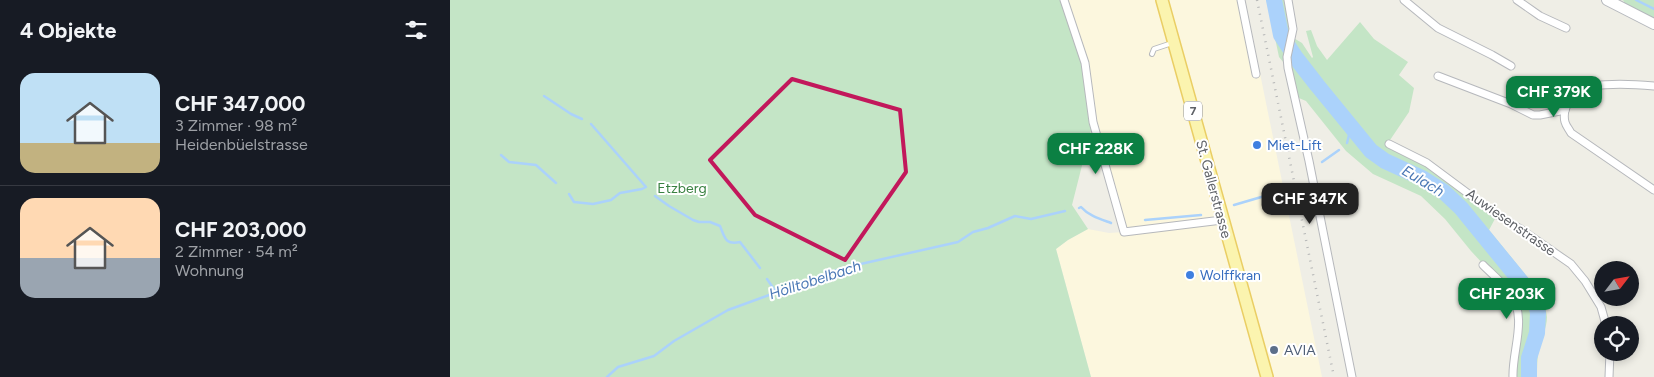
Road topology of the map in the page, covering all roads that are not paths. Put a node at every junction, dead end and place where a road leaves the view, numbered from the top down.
1 (1064, 0) edge
2 (1162, 0) edge
3 (1241, 0) edge
4 (1288, 0) edge
5 (1404, 0) edge
6 (1517, 0) edge
7 (1607, 0) edge
8 (1654, 24) edge
9 (1566, 28) dead end
10 (1174, 42) junction
11 (1152, 54) dead end
12 (1511, 66) dead end
13 (1256, 74) dead end
14 (1438, 76) dead end
15 (1654, 86) edge
16 (1565, 110) junction
17 (1389, 144) dead end
18 (1654, 190) edge
19 (1222, 220) junction
20 (1483, 265) dead end
21 (1604, 316) edge
22 (1610, 361) edge
23 (1267, 377) edge
24 (1352, 377) edge
25 (1513, 377) edge
26 (1609, 377) edge

1 - 19 street
2 - 10 main road, St. Gallerstrasse / 7
3 - 13 street
4 - 24 street
5 - 12 street
6 - 9 street
7 - 8 main road
10 - 11 lane
10 - 19 main road, St. Gallerstrasse / 7
14 - 16 street
15 - 16 street
16 - 18 street
17 - 21 street, Auwiesenstrasse
19 - 23 main road, St. Gallerstrasse / 7
20 - 25 street
22 - 26 street

